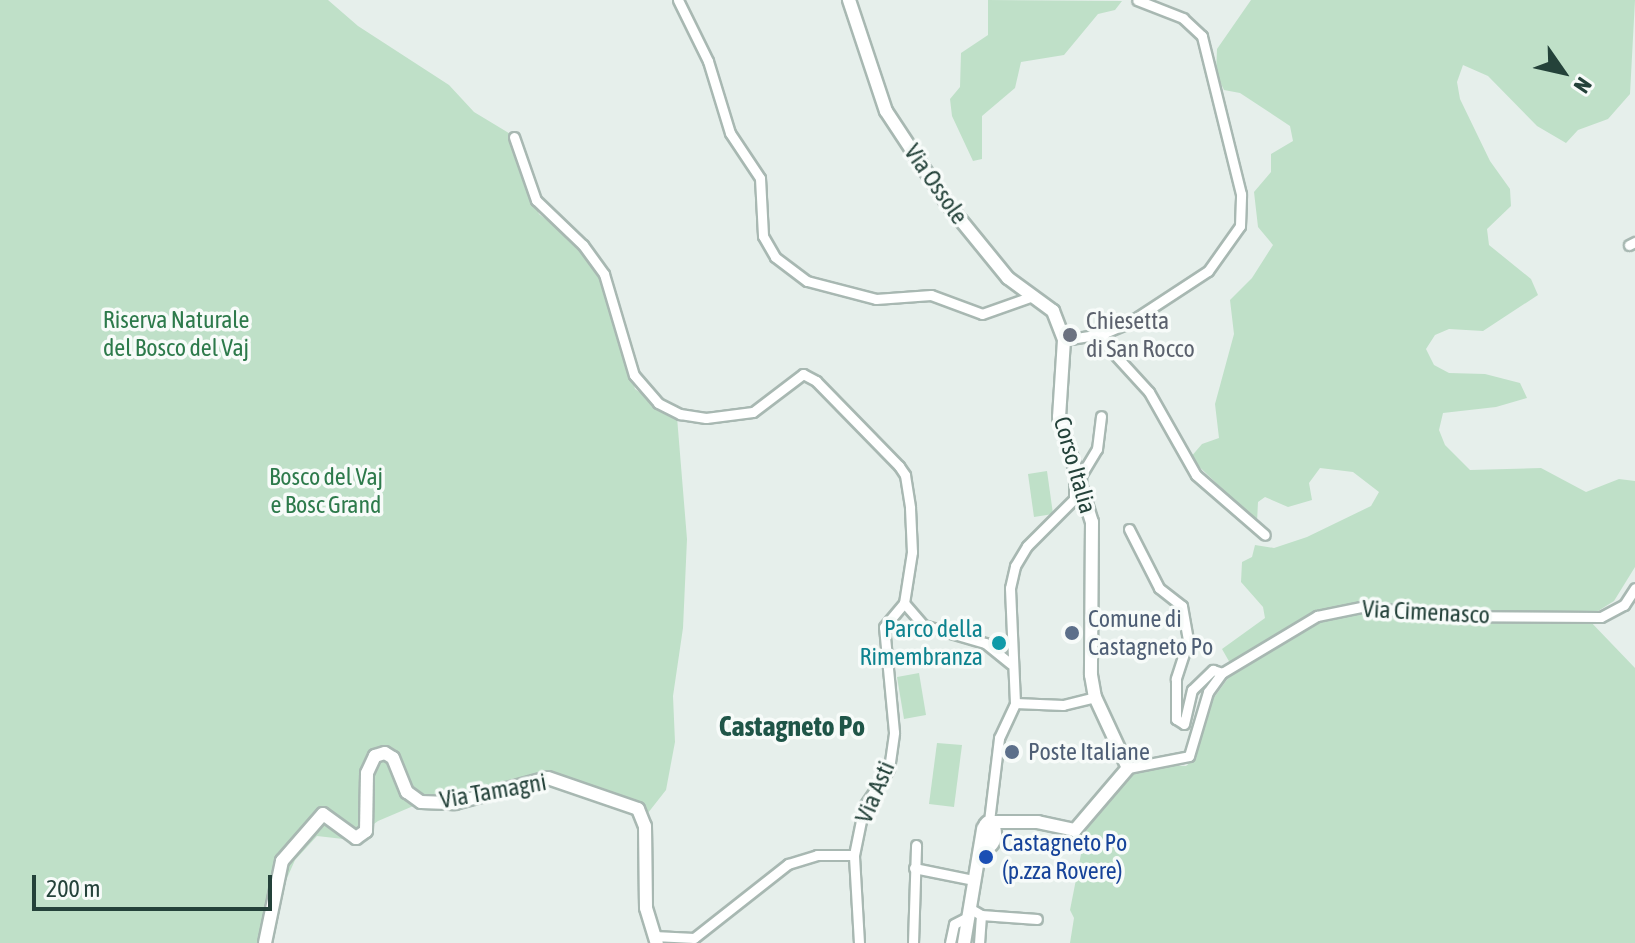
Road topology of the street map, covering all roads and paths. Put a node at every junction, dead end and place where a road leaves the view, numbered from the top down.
1 (678, 0) edge
2 (849, 0) edge
3 (1137, 0) edge
4 (514, 137) dead end
5 (1033, 296) junction
6 (1102, 334) junction
7 (1064, 340) junction
8 (1101, 416) dead end
9 (1081, 478) junction
10 (1129, 529) dead end
11 (1265, 535) dead end
12 (1635, 588) edge
13 (904, 603) junction
14 (1011, 664) junction
15 (1222, 673) junction
16 (1095, 697) junction
17 (1015, 703) junction
18 (1128, 768) junction
19 (989, 826) junction
20 (916, 845) dead end
21 (854, 855) junction
22 (914, 868) junction
23 (973, 880) junction
24 (973, 913) junction
25 (1037, 919) dead end
26 (655, 940) edge
27 (265, 943) edge
28 (859, 943) edge
29 (913, 943) edge
30 (950, 943) edge
31 (964, 943) edge
32 (979, 943) edge

1 - 5 street
2 - 5 street, Via Ossole
3 - 6 street
4 - 13 street
5 - 7 street, Via Ossole
6 - 7 street
6 - 11 street
7 - 9 street, Corso Italia
8 - 9 street
9 - 14 street
9 - 16 street, Corso Italia
10 - 15 street, Via Cimenasco
12 - 15 street, Via Cimenasco
13 - 14 street
13 - 21 street, Via Asti
14 - 17 street
15 - 18 street
16 - 17 street
16 - 18 street, Corso Italia
17 - 19 street
18 - 19 street
19 - 23 street
20 - 22 street
21 - 26 street
21 - 28 street, Via Asti
22 - 23 street
22 - 29 street
23 - 24 street
24 - 25 street
24 - 30 street
24 - 31 street
24 - 32 street
26 - 27 street, Via Tamagni

